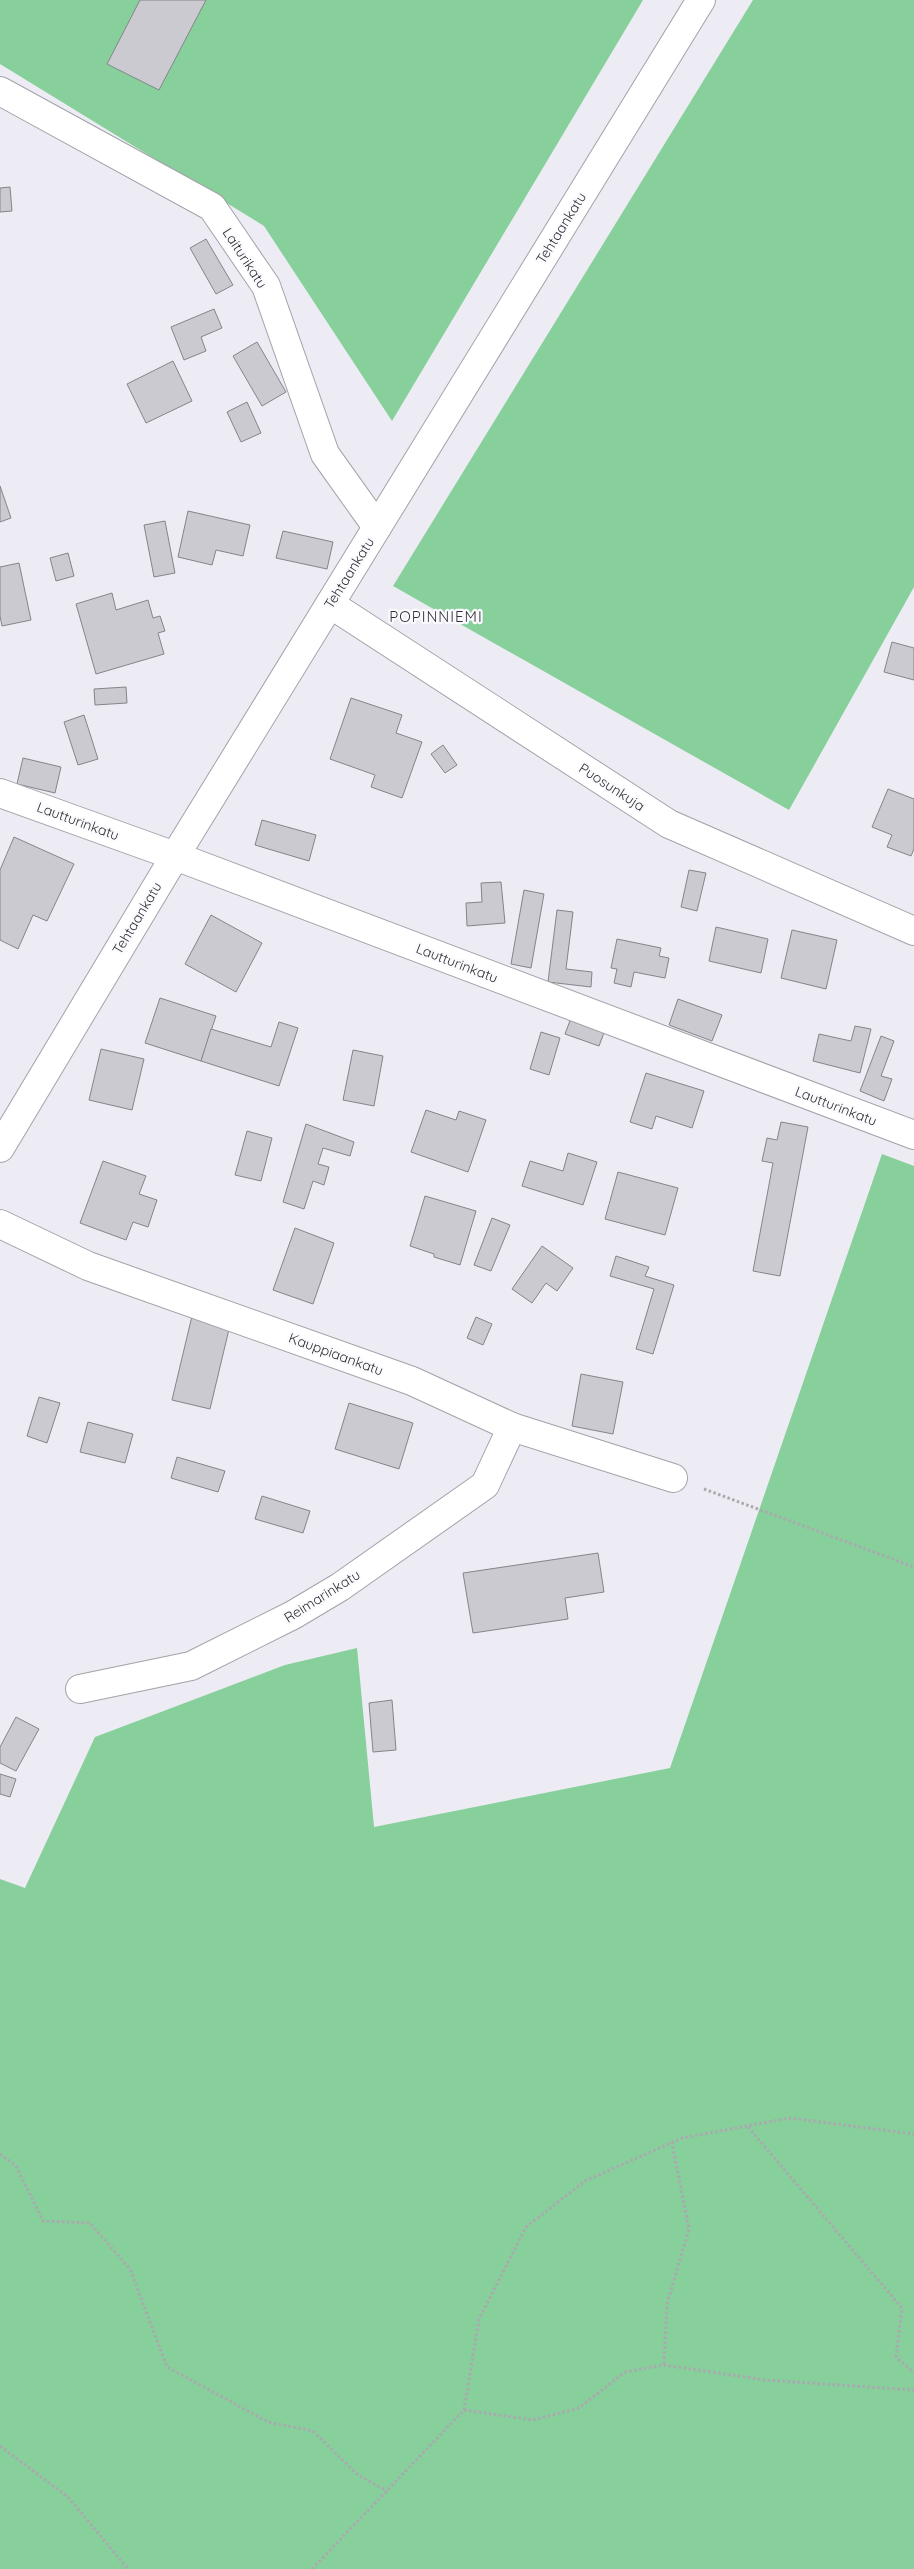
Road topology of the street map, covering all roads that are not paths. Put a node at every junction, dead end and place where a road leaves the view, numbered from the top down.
1 (701, 0) edge
2 (0, 91) edge
3 (377, 527) junction
4 (330, 604) junction
5 (0, 793) edge
6 (174, 856) junction
7 (914, 931) edge
8 (914, 1135) edge
9 (0, 1148) edge
10 (0, 1224) edge
11 (512, 1427) junction
12 (673, 1478) road end
13 (80, 1690) dead end

1 - 3 street, Tehtaankatu
2 - 3 street, Laiturikatu
3 - 4 street, Tehtaankatu
4 - 6 street, Tehtaankatu
4 - 7 street, Puosunkuja
5 - 6 street, Lautturinkatu
6 - 8 street, Lautturinkatu
6 - 9 street, Tehtaankatu
10 - 11 street, Kauppiaankatu
11 - 12 street, Kauppiaankatu
11 - 13 street, Reimarinkatu

